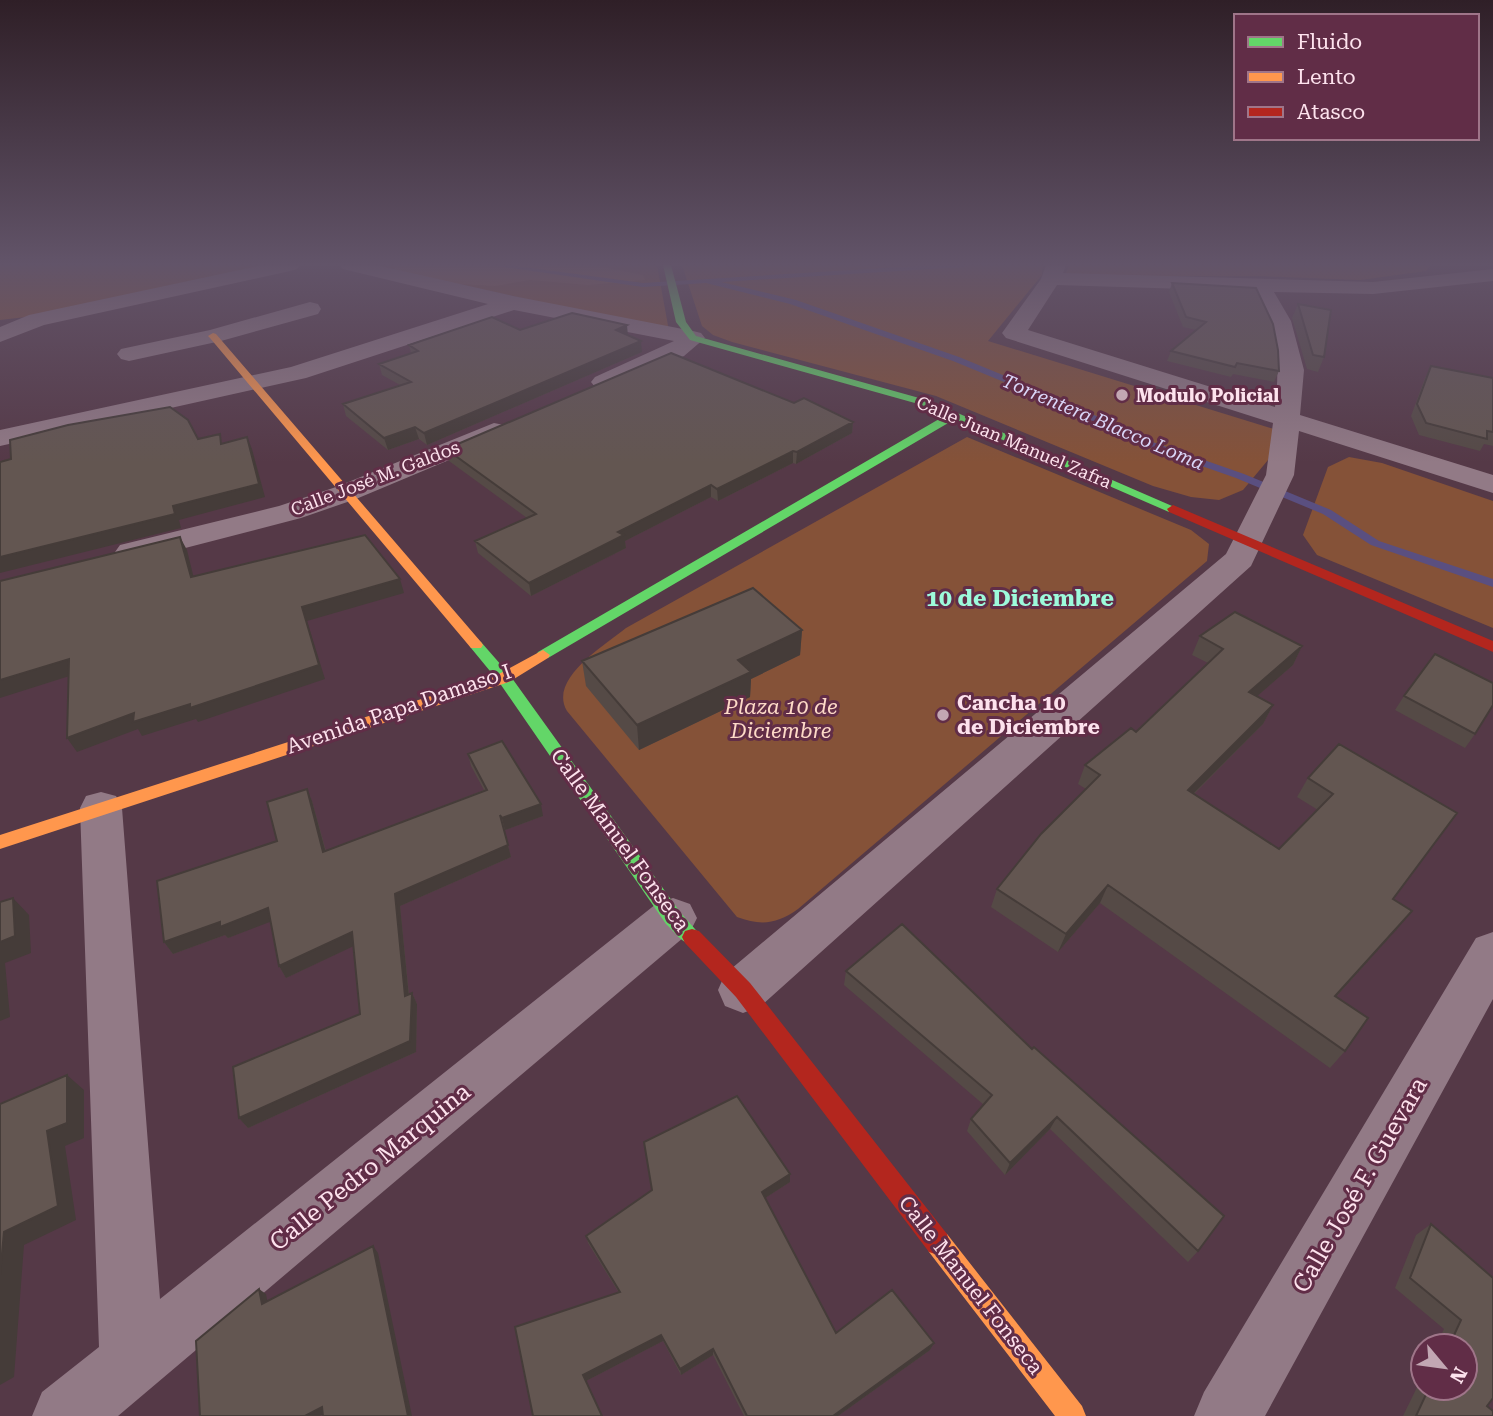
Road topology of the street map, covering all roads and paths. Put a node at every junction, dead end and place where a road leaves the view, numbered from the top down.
1 (231, 331) edge
2 (426, 331) edge
3 (658, 331) edge
4 (688, 331) edge
5 (1015, 331) edge
6 (1283, 331) edge
7 (213, 336) junction
8 (694, 338) junction
9 (129, 354) dead end
10 (256, 384) junction
11 (578, 394) edge
12 (954, 415) junction
13 (1286, 417) junction
14 (517, 421) edge
15 (0, 438) edge
16 (1493, 484) edge
17 (346, 493) junction
18 (1249, 540) junction
19 (105, 559) edge
20 (1493, 647) edge
21 (504, 678) junction
22 (101, 808) junction
23 (0, 842) edge
24 (673, 918) junction
25 (1493, 953) edge
26 (743, 990) junction
27 (132, 1362) junction
28 (66, 1416) edge
29 (1072, 1416) edge
30 (1228, 1416) edge

1 - 7 street
2 - 10 street
3 - 8 street, Calle Juan Manuel Zafra
4 - 8 street
5 - 13 street
6 - 13 street
7 - 9 street
7 - 10 street, Calle Manuel Fonseca
8 - 11 street
8 - 12 street, Calle Juan Manuel Zafra
10 - 15 street
10 - 17 street, Calle Manuel Fonseca
12 - 18 street, Calle Juan Manuel Zafra
12 - 21 street, Avenida Papa Damaso I
13 - 16 street
13 - 18 street
14 - 17 street, Calle José M. Galdos
17 - 19 street, Calle José M. Galdos
17 - 21 street, Calle Manuel Fonseca
18 - 20 street, Calle Juan Manuel Zafra
18 - 26 street
21 - 22 street, Avenida Papa Damaso I
21 - 24 street, Calle Manuel Fonseca
22 - 23 street, Avenida Papa Damaso I
22 - 27 street
24 - 26 street, Calle Manuel Fonseca
24 - 27 street, Calle Pedro Marquina
25 - 30 street, Calle José F. Guevara
26 - 29 street, Calle Manuel Fonseca
27 - 28 street, Calle Pedro Marquina

